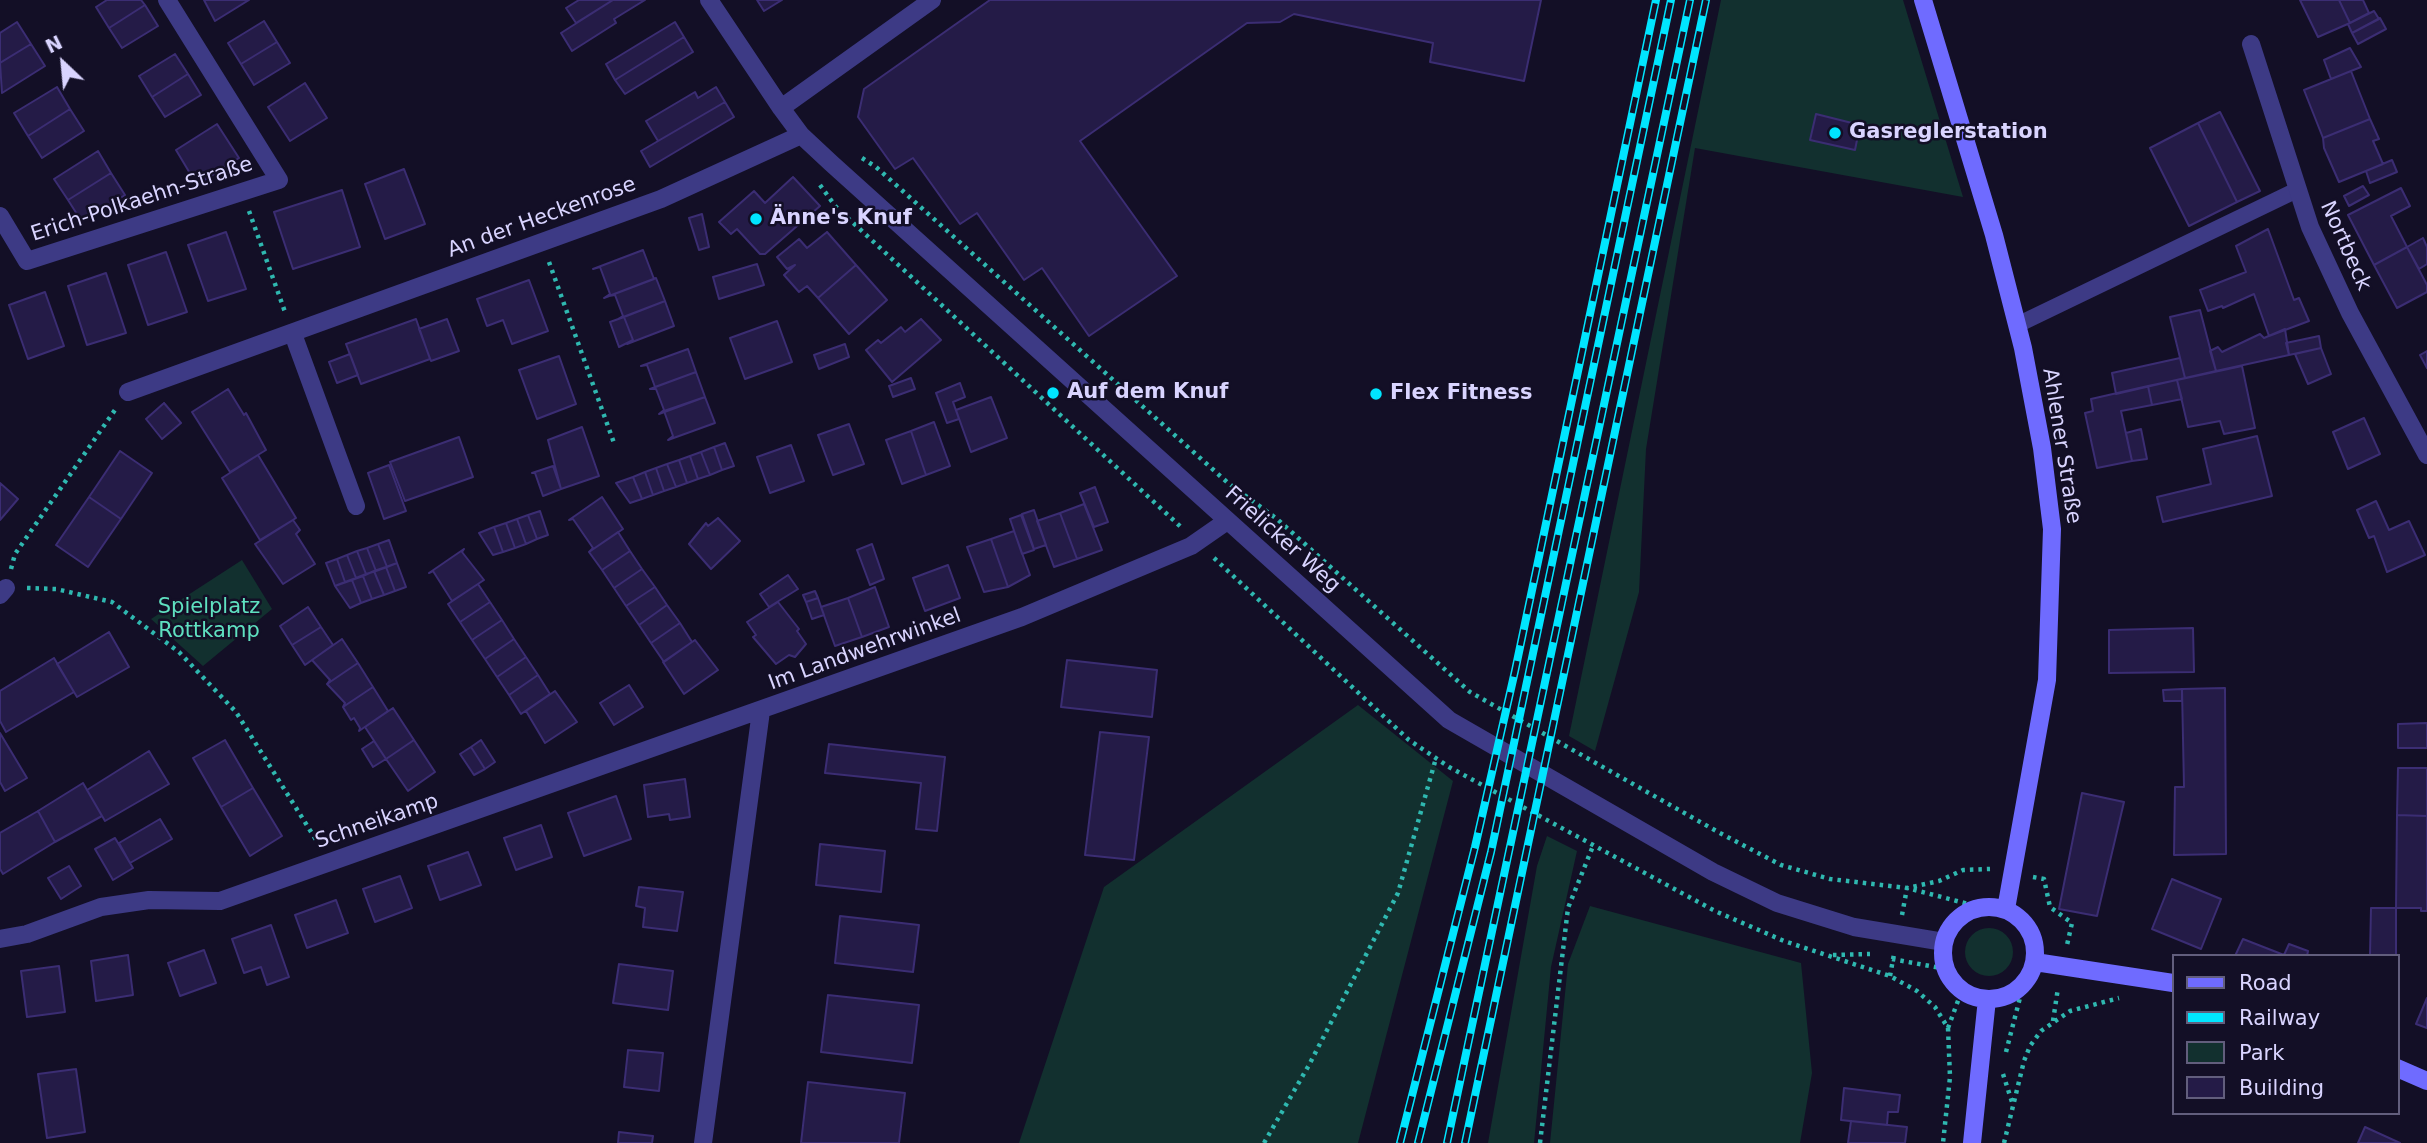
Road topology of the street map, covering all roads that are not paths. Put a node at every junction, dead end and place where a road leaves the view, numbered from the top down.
1 (167, 0) edge
2 (709, 0) edge
3 (932, 0) edge
4 (1923, 0) edge
5 (2251, 44) dead end
6 (781, 108) junction
7 (802, 135) junction
8 (2297, 190) junction
9 (0, 216) edge
10 (2017, 325) junction
11 (293, 334) junction
12 (128, 392) road end
13 (2427, 455) edge
14 (356, 506) dead end
15 (1227, 521) junction
16 (761, 711) junction
17 (2006, 909) junction
18 (0, 939) edge
19 (1944, 943) junction
20 (2035, 962) junction
21 (2172, 983) edge
22 (1987, 999) junction
23 (2399, 1069) edge
24 (2427, 1081) edge
25 (703, 1143) edge
26 (1972, 1143) edge

1 - 9 street, Erich-Polkaehn-Straße
2 - 6 street, Frielicker Weg
3 - 6 street
4 - 10 main road, Ahlener Straße
5 - 8 street, Nortbeck
6 - 7 street, Frielicker Weg
7 - 11 street, An der Heckenrose
7 - 15 street, Frielicker Weg
8 - 10 lane
8 - 13 street, Nortbeck
10 - 17 main road, Ahlener Straße
11 - 12 street, An der Heckenrose
11 - 14 street
15 - 16 street, Im Landwehrwinkel
15 - 19 street, Frielicker Weg
16 - 18 street, Schneikamp
16 - 25 street, Im Landwehrwinkel
17 - 19 main road
17 - 20 main road
19 - 22 main road
20 - 21 main road
20 - 22 main road
22 - 26 main road
23 - 24 main road

